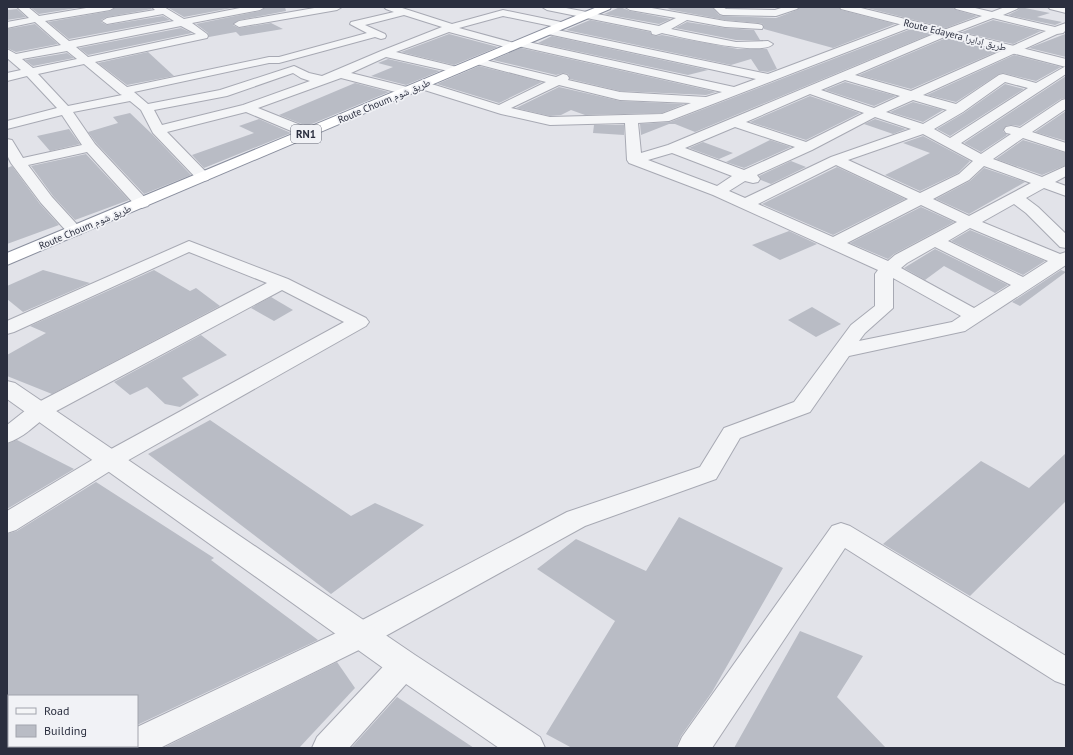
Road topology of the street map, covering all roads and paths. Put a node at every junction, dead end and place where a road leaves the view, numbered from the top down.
1 (19, 7) edge
2 (110, 7) edge
3 (260, 7) edge
4 (337, 7) edge
5 (389, 7) edge
6 (521, 7) edge
7 (547, 7) edge
8 (606, 7) edge
9 (630, 7) edge
10 (667, 7) edge
11 (718, 7) edge
12 (794, 7) edge
13 (845, 7) edge
14 (959, 7) edge
15 (1014, 7) edge
16 (1052, 7) edge
17 (322, 8) edge
18 (89, 9) edge
19 (161, 9) edge
20 (241, 9) edge
21 (750, 10) edge
22 (1066, 10) edge
23 (404, 12) junction
24 (656, 12) junction
25 (502, 13) junction
26 (587, 15) junction
27 (993, 15) junction
28 (686, 17) junction
29 (38, 20) junction
30 (349, 21) junction
31 (184, 22) junction
32 (111, 24) junction
33 (910, 24) junction
34 (7, 25) edge
35 (561, 25) junction
36 (226, 26) dead end
37 (1066, 26) edge
38 (452, 27) junction
39 (758, 28) junction
40 (212, 29) dead end
41 (660, 30) junction
42 (198, 31) junction
43 (548, 31) junction
44 (1061, 31) edge
45 (945, 33) junction
46 (124, 34) junction
47 (376, 34) junction
48 (58, 37) junction
49 (707, 39) junction
50 (516, 44) junction
51 (768, 44) junction
52 (736, 45) junction
53 (68, 46) junction
54 (403, 46) junction
55 (146, 48) junction
56 (625, 48) junction
57 (1012, 49) junction
58 (385, 54) junction
59 (10, 55) edge
60 (673, 58) junction
61 (279, 60) junction
62 (599, 60) junction
63 (88, 61) junction
64 (477, 61) junction
65 (1066, 62) edge
66 (585, 67) dead end
67 (294, 69) junction
68 (1066, 69) edge
69 (457, 70) junction
70 (649, 71) junction
71 (31, 72) junction
72 (782, 73) junction
73 (340, 74) junction
74 (572, 74) dead end
75 (752, 75) junction
76 (845, 76) junction
77 (7, 77) edge
78 (635, 78) dead end
79 (769, 78) junction
80 (322, 80) junction
81 (558, 81) junction
82 (422, 85) junction
83 (622, 86) dead end
84 (1038, 87) junction
85 (812, 90) junction
86 (406, 91) junction
87 (735, 91) junction
88 (608, 93) junction
89 (128, 94) junction
90 (912, 95) junction
91 (595, 100) dead end
92 (711, 100) junction
93 (1066, 103) edge
94 (582, 107) dead end
95 (146, 108) junction
96 (247, 108) junction
97 (500, 109) junction
98 (958, 109) junction
99 (65, 110) junction
100 (875, 112) junction
101 (631, 118) junction
102 (556, 121) junction
103 (986, 121) junction
104 (737, 123) junction
105 (7, 125) edge
106 (924, 129) junction
107 (158, 130) junction
108 (308, 133) junction
109 (1021, 133) junction
110 (7, 143) edge
111 (950, 144) junction
112 (90, 147) junction
113 (807, 147) junction
114 (673, 148) junction
115 (1066, 148) edge
116 (634, 160) junction
117 (836, 160) junction
118 (982, 160) junction
119 (15, 167) edge
120 (1066, 170) edge
121 (743, 176) junction
122 (204, 177) junction
123 (1042, 183) junction
124 (776, 189) junction
125 (1066, 191) edge
126 (718, 192) junction
127 (1015, 197) junction
128 (921, 200) junction
129 (142, 203) junction
130 (745, 204) junction
131 (969, 222) junction
132 (75, 231) junction
133 (935, 241) junction
134 (833, 244) junction
135 (1064, 253) edge
136 (7, 260) edge
137 (890, 269) junction
138 (282, 283) junction
139 (1023, 284) junction
140 (975, 316) junction
141 (7, 328) edge
142 (842, 351) junction
143 (7, 388) edge
144 (39, 411) junction
145 (7, 435) edge
146 (110, 460) junction
147 (7, 523) edge
148 (361, 634) junction
149 (404, 665) junction
150 (1066, 672) edge
151 (138, 743) edge
152 (328, 748) edge
153 (528, 748) edge
154 (693, 748) edge

1 - 29 street
2 - 18 street
3 - 20 street
4 - 17 street
5 - 23 street
6 - 25 street
7 - 26 street
8 - 26 highway, Route Choum طريق شوم / RN1
9 - 24 street
10 - 24 street
11 - 21 street
12 - 21 street
13 - 33 street, Route Edayera طريق إدايرا
14 - 27 street
15 - 27 street
16 - 22 street
17 - 30 street
17 - 36 street
18 - 29 street
18 - 32 street
19 - 31 street
19 - 32 street
20 - 31 street
21 - 39 street
23 - 30 street
23 - 38 street
24 - 28 street
25 - 35 street
25 - 38 street
26 - 35 highway, Route Choum طريق شوم / RN1
26 - 41 street
27 - 44 street
27 - 45 street
28 - 39 street
28 - 41 street
29 - 34 street
29 - 48 street
30 - 47 street
31 - 42 street
31 - 46 street
32 - 46 street
32 - 48 street
33 - 45 street, Route Edayera طريق إدايرا
33 - 72 street
35 - 43 highway, Route Choum طريق شوم / RN1
37 - 44 street
38 - 50 street
38 - 54 street
39 - 51 street
40 - 42 street
41 - 49 street
41 - 56 street
42 - 55 street
43 - 50 highway, Route Choum طريق شوم / RN1
43 - 56 street
44 - 57 street
45 - 57 street, Route Edayera طريق إدايرا
45 - 76 street
46 - 53 street
46 - 55 street
47 - 54 street
47 - 61 street
48 - 53 street
49 - 52 street
49 - 60 street
50 - 62 street
50 - 64 highway, Route Choum طريق شوم / RN1
51 - 52 street
51 - 72 street
52 - 75 street
53 - 59 street
53 - 63 street
54 - 58 street
55 - 63 street
56 - 60 street
56 - 62 street
57 - 65 street, Route Edayera طريق إدايرا
57 - 90 street
58 - 69 street
58 - 73 street
59 - 71 street
60 - 70 street
60 - 75 street
61 - 67 street
61 - 89 street
62 - 66 street
62 - 70 street
63 - 71 street
63 - 89 street
64 - 69 highway, Route Choum طريق شوم / RN1
64 - 81 street
67 - 80 street
67 - 95 street
68 - 84 street
69 - 82 highway, Route Choum طريق شوم / RN1
70 - 78 street
70 - 87 street
71 - 77 street
71 - 99 street
72 - 79 street
73 - 80 street
73 - 86 street
74 - 81 street
75 - 79 street
76 - 85 street
76 - 90 street
79 - 87 street
80 - 96 street
81 - 88 street
81 - 97 street
82 - 86 highway, Route Choum طريق شوم / RN1
82 - 97 street
83 - 88 street
84 - 98 street
84 - 103 street
85 - 100 street
85 - 104 street
86 - 108 highway, Route Choum طريق شوم / RN1
87 - 92 street
88 - 91 street
88 - 92 street
89 - 95 street
89 - 99 street
90 - 98 street
90 - 100 street
92 - 101 street
93 - 109 street
94 - 102 street
95 - 107 street
96 - 107 street
96 - 108 street
97 - 102 street
98 - 103 street
98 - 106 street
99 - 105 street
99 - 112 street
100 - 106 street
100 - 113 street
101 - 102 street
101 - 116 street
103 - 109 street
103 - 111 street
104 - 113 street
104 - 114 street
106 - 111 street
106 - 117 street
107 - 122 street
108 - 122 highway, Route Choum طريق شوم / RN1
109 - 115 street
109 - 118 street
110 - 119 street
111 - 118 street
112 - 119 street
112 - 129 street
113 - 121 street
114 - 116 street
114 - 121 street
116 - 126 street
117 - 124 street
117 - 128 street
118 - 123 street
118 - 128 street
119 - 132 street
120 - 123 street
121 - 124 street
121 - 126 street
122 - 129 highway, Route Choum طريق شوم / RN1
123 - 125 street
123 - 127 street
124 - 130 street
126 - 130 street
127 - 131 street
127 - 135 street
128 - 131 street
128 - 134 street
129 - 132 highway, Route Choum طريق شوم / RN1
130 - 134 street
131 - 133 street
131 - 135 street
132 - 136 highway, Route Choum طريق شوم / RN1
133 - 137 street
133 - 139 street
134 - 137 street
135 - 139 street
137 - 140 street
137 - 142 street
138 - 141 street
138 - 144 street
138 - 146 street
139 - 140 street
140 - 142 street
142 - 148 street
143 - 144 street
144 - 145 street
144 - 146 street
146 - 147 street
146 - 148 street
148 - 149 street
148 - 151 street
149 - 152 street
149 - 153 street
150 - 154 street

